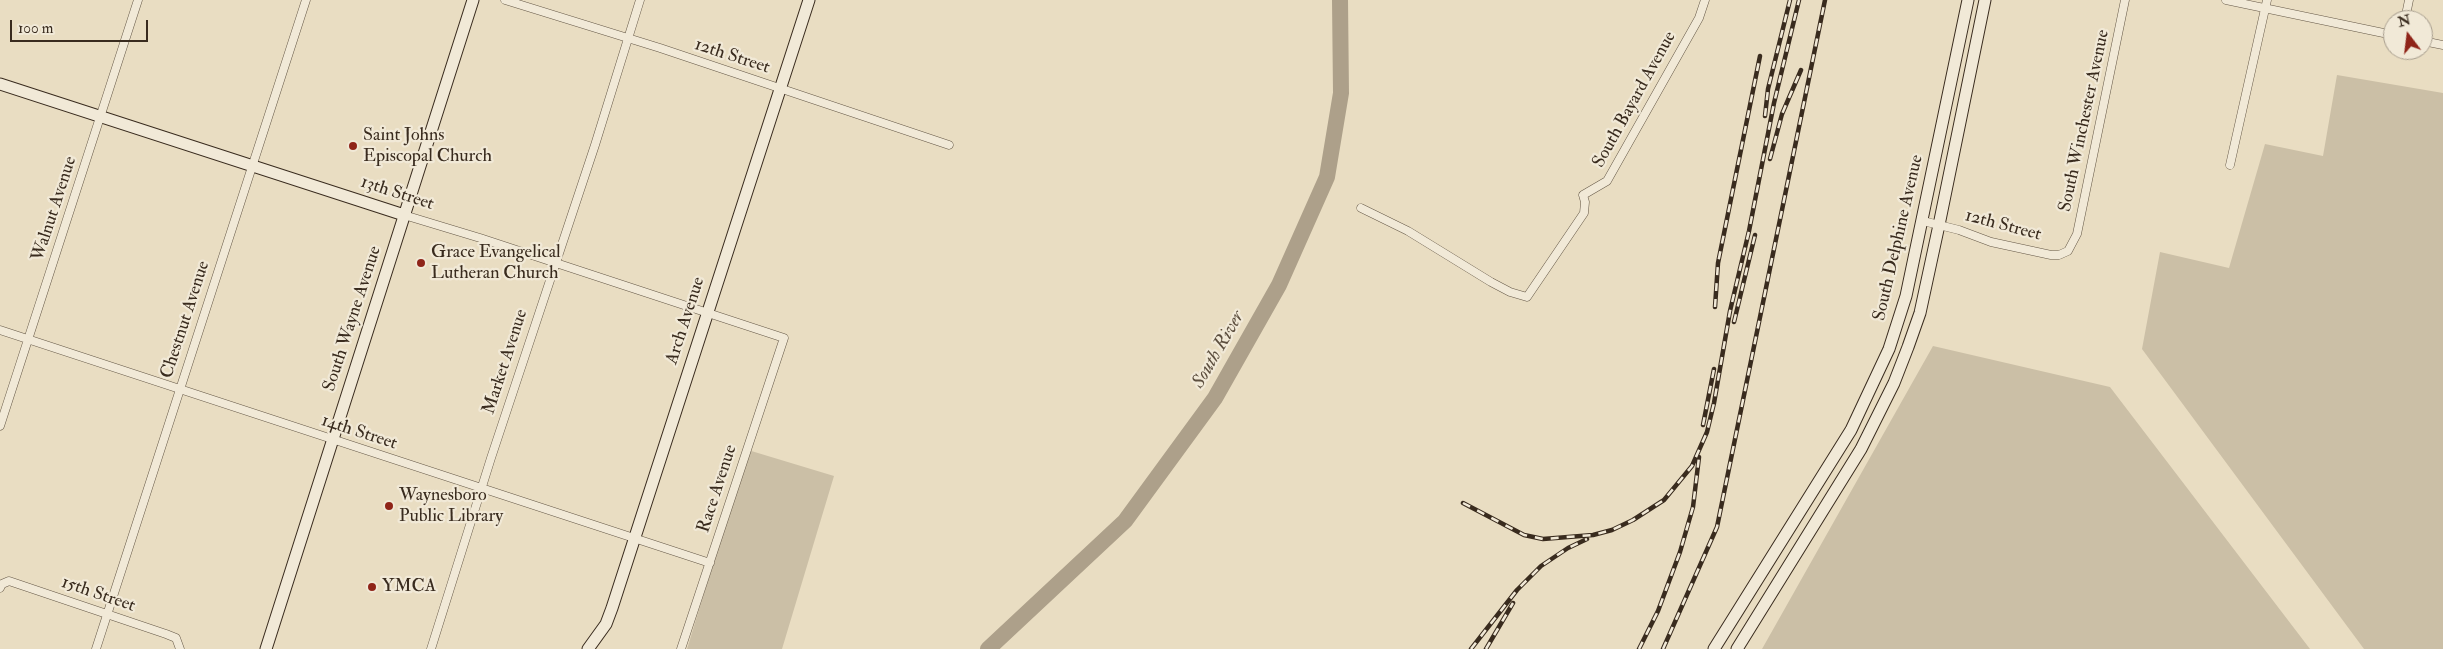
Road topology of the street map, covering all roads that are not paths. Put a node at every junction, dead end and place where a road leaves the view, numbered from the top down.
1 (138, 0) edge
2 (306, 0) edge
3 (473, 0) edge
4 (505, 0) edge
5 (640, 0) edge
6 (809, 0) edge
7 (1705, 0) edge
8 (1968, 0) edge
9 (1985, 0) edge
10 (2125, 0) edge
11 (2226, 0) edge
12 (2266, 4) edge
13 (2383, 33) edge
14 (628, 39) junction
15 (0, 84) edge
16 (780, 89) junction
17 (100, 116) junction
18 (949, 145) dead end
19 (252, 165) junction
20 (2230, 165) dead end
21 (1361, 208) dead end
22 (404, 215) junction
23 (1924, 221) junction
24 (1939, 225) junction
25 (2072, 247) joint
26 (555, 263) junction
27 (708, 313) junction
28 (0, 330) edge
29 (784, 338) joint
30 (28, 339) junction
31 (180, 389) junction
32 (0, 426) edge
33 (333, 440) junction
34 (482, 488) junction
35 (635, 538) junction
36 (710, 562) junction
37 (0, 588) edge
38 (107, 615) junction
39 (96, 649) edge
40 (180, 649) edge
41 (266, 649) edge
42 (431, 649) edge
43 (588, 649) edge
44 (681, 649) edge
45 (1714, 649) edge
46 (1737, 649) edge

1 - 17 street, Walnut Avenue
2 - 19 street, Chestnut Avenue
3 - 22 main road, South Wayne Avenue
4 - 14 street, 12th Street
5 - 14 street, Market Avenue
6 - 16 main road, Arch Avenue
7 - 21 street, South Bayard Avenue
8 - 23 main road, South Delphine Avenue
9 - 24 main road, South Delphine Avenue
10 - 25 street, South Winchester Avenue
11 - 12 street
12 - 13 street
12 - 20 street
14 - 16 street, 12th Street
14 - 26 street, Market Avenue
15 - 17 main road, 13th Street
16 - 18 street, 12th Street
16 - 27 main road, Arch Avenue
17 - 19 main road, 13th Street
17 - 30 street, Walnut Avenue
19 - 22 main road, 13th Street
19 - 31 street, Chestnut Avenue
22 - 26 street, 13th Street
22 - 33 main road, South Wayne Avenue
23 - 24 street, 12th Street
23 - 45 main road, South Delphine Avenue
24 - 25 street, 12th Street
24 - 46 main road, South Delphine Avenue
26 - 27 street, 13th Street
26 - 34 street, Market Avenue
27 - 29 street, 13th Street
27 - 35 main road, Arch Avenue
28 - 30 street, 14th Street
29 - 36 street, Race Avenue
30 - 31 street, 14th Street
30 - 32 street, Walnut Avenue
31 - 33 street, 14th Street
31 - 38 street, Chestnut Avenue
33 - 34 street, 14th Street
33 - 41 main road, South Wayne Avenue
34 - 35 street, 14th Street
34 - 42 street, Market Avenue
35 - 36 street, 14th Street
35 - 43 main road, Arch Avenue
36 - 44 street, Race Avenue
37 - 38 street, 15th Street
38 - 39 street, Chestnut Avenue
38 - 40 street, 15th Street

